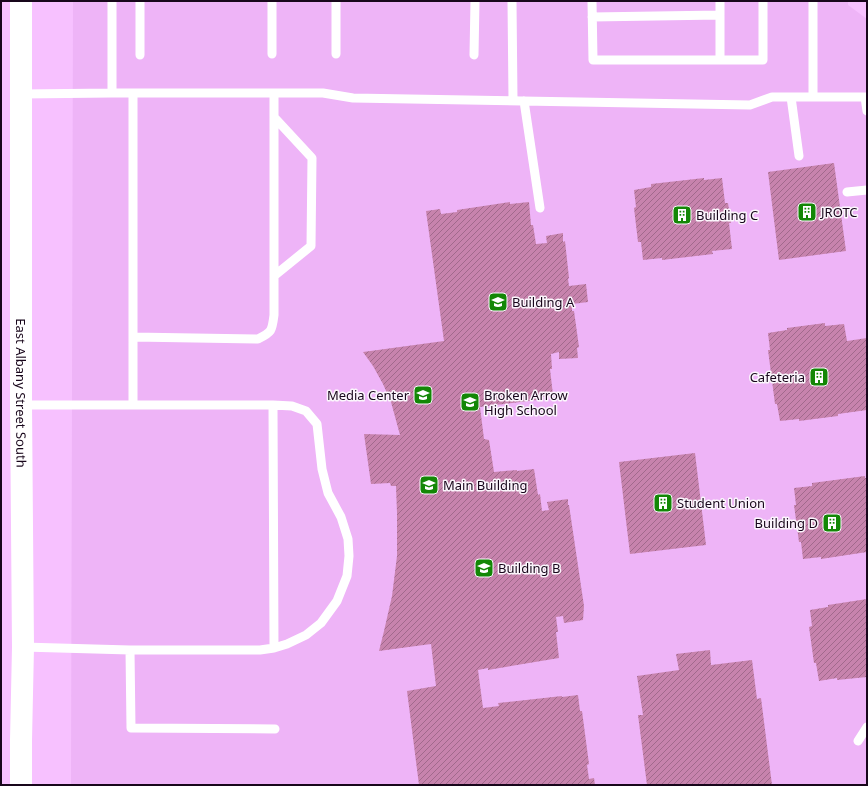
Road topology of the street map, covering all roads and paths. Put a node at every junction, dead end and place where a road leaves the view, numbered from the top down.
1 (21, 1) edge
2 (112, 1) edge
3 (140, 1) edge
4 (272, 1) edge
5 (336, 1) edge
6 (475, 1) edge
7 (512, 1) edge
8 (592, 1) edge
9 (720, 1) edge
10 (763, 1) edge
11 (813, 1) edge
12 (720, 15) junction
13 (592, 16) junction
14 (272, 54) dead end
15 (336, 54) dead end
16 (140, 55) dead end
17 (474, 55) dead end
18 (720, 60) junction
19 (112, 92) junction
20 (133, 92) junction
21 (274, 93) junction
22 (21, 94) junction
23 (791, 97) junction
24 (813, 97) junction
25 (866, 97) edge
26 (513, 100) junction
27 (524, 101) junction
28 (867, 111) edge
29 (274, 117) junction
30 (799, 156) dead end
31 (867, 190) edge
32 (847, 192) dead end
33 (540, 208) dead end
34 (274, 276) junction
35 (132, 337) junction
36 (21, 405) junction
37 (132, 405) junction
38 (272, 405) junction
39 (23, 648) junction
40 (274, 648) junction
41 (130, 650) junction
42 (867, 727) edge
43 (275, 729) dead end
44 (858, 741) dead end
45 (22, 785) edge

1 - 22 street, East Albany Street South
2 - 19 lane
3 - 16 lane
4 - 14 lane
5 - 15 lane
6 - 17 lane
7 - 26 lane
8 - 13 lane
9 - 12 lane
10 - 18 lane
11 - 24 lane
12 - 13 lane
12 - 18 lane
13 - 18 lane
19 - 20 lane
19 - 22 lane
20 - 21 lane
20 - 35 lane
21 - 26 lane
21 - 29 lane
22 - 36 street, East Albany Street South
23 - 24 lane
23 - 27 lane
23 - 30 lane
24 - 25 lane
25 - 28 lane
26 - 27 lane
27 - 33 lane
29 - 34 lane
29 - 34 lane
31 - 32 lane
34 - 35 lane
35 - 37 lane
36 - 37 lane
36 - 39 street, East Albany Street South
37 - 38 lane
38 - 40 lane
38 - 40 lane
39 - 41 lane
39 - 45 street, East Albany Street South
40 - 41 lane
41 - 43 lane
42 - 44 lane

